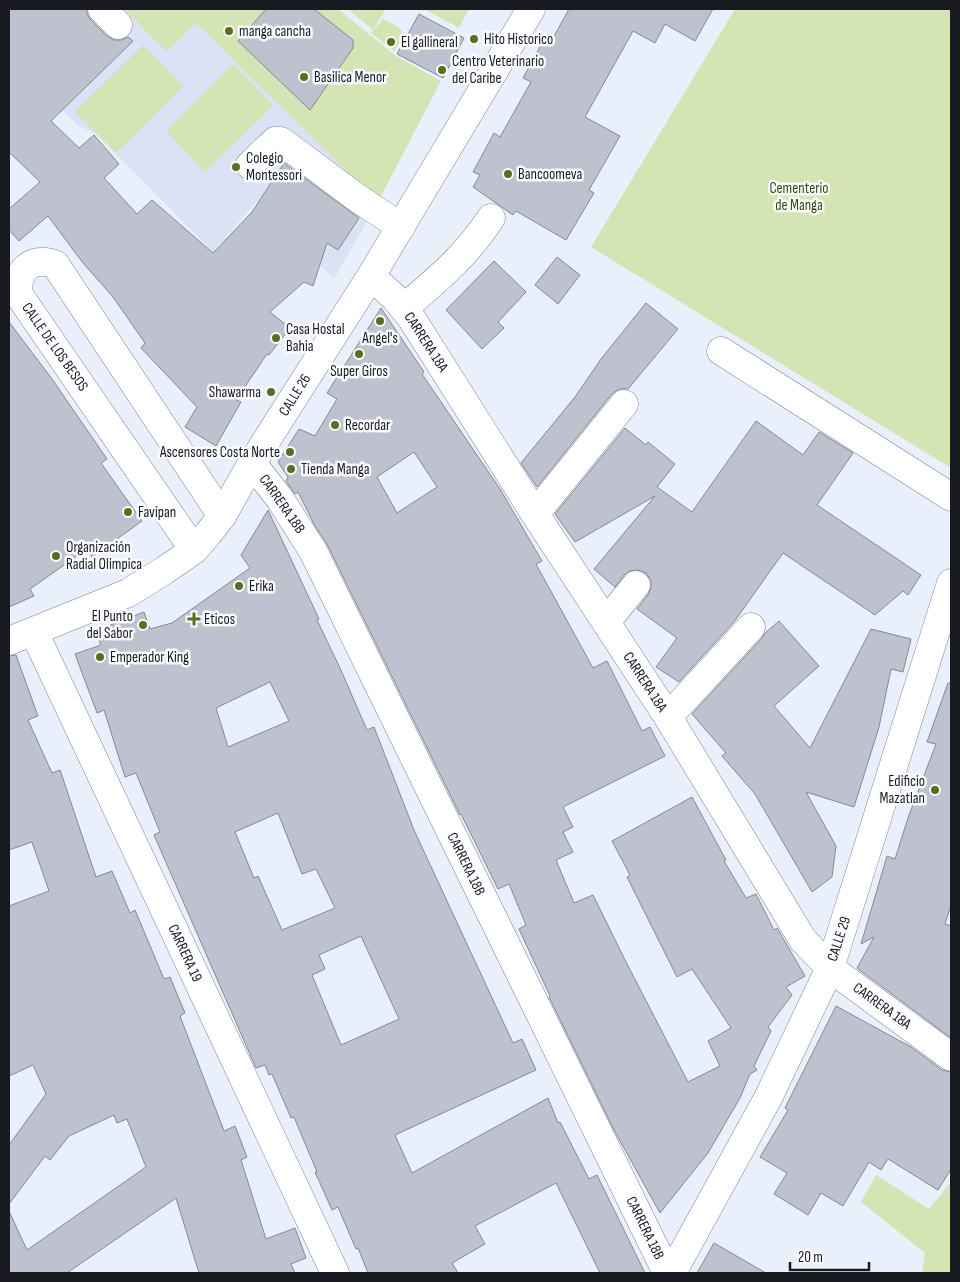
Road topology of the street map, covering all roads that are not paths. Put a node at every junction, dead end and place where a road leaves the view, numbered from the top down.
1 (531, 9) edge
2 (250, 165) dead end
3 (491, 218) dead end
4 (401, 227) junction
5 (372, 276) junction
6 (404, 308) junction
7 (721, 351) dead end
8 (624, 404) dead end
9 (252, 463) junction
10 (951, 497) edge
11 (535, 514) junction
12 (222, 516) junction
13 (194, 550) junction
14 (951, 583) edge
15 (636, 585) dead end
16 (606, 622) junction
17 (751, 627) dead end
18 (34, 632) junction
19 (9, 641) edge
20 (668, 717) junction
21 (830, 968) junction
22 (951, 1057) edge
23 (335, 1273) edge
24 (667, 1273) edge
25 (672, 1273) edge

1 - 4 street, CALLE 26
2 - 4 street
3 - 6 street
4 - 5 street, CALLE 26
5 - 6 street, CARRERA 18A
5 - 9 street, CALLE 26
6 - 11 street, CARRERA 18A
7 - 10 street
8 - 11 street
9 - 12 street, CALLE 26
9 - 24 street, CARRERA 18B
11 - 16 street, CARRERA 18A
12 - 13 street, CALLE 26
12 - 13 street, CALLE DE LOS BESOS
13 - 18 street, CALLE 26
14 - 21 street, CALLE 29
15 - 16 street
16 - 20 street, CARRERA 18A
17 - 20 street
18 - 19 street, CALLE 26
18 - 23 street, CARRERA 19
20 - 21 street, CARRERA 18A
21 - 22 street, CARRERA 18A
21 - 25 street, CALLE 29

